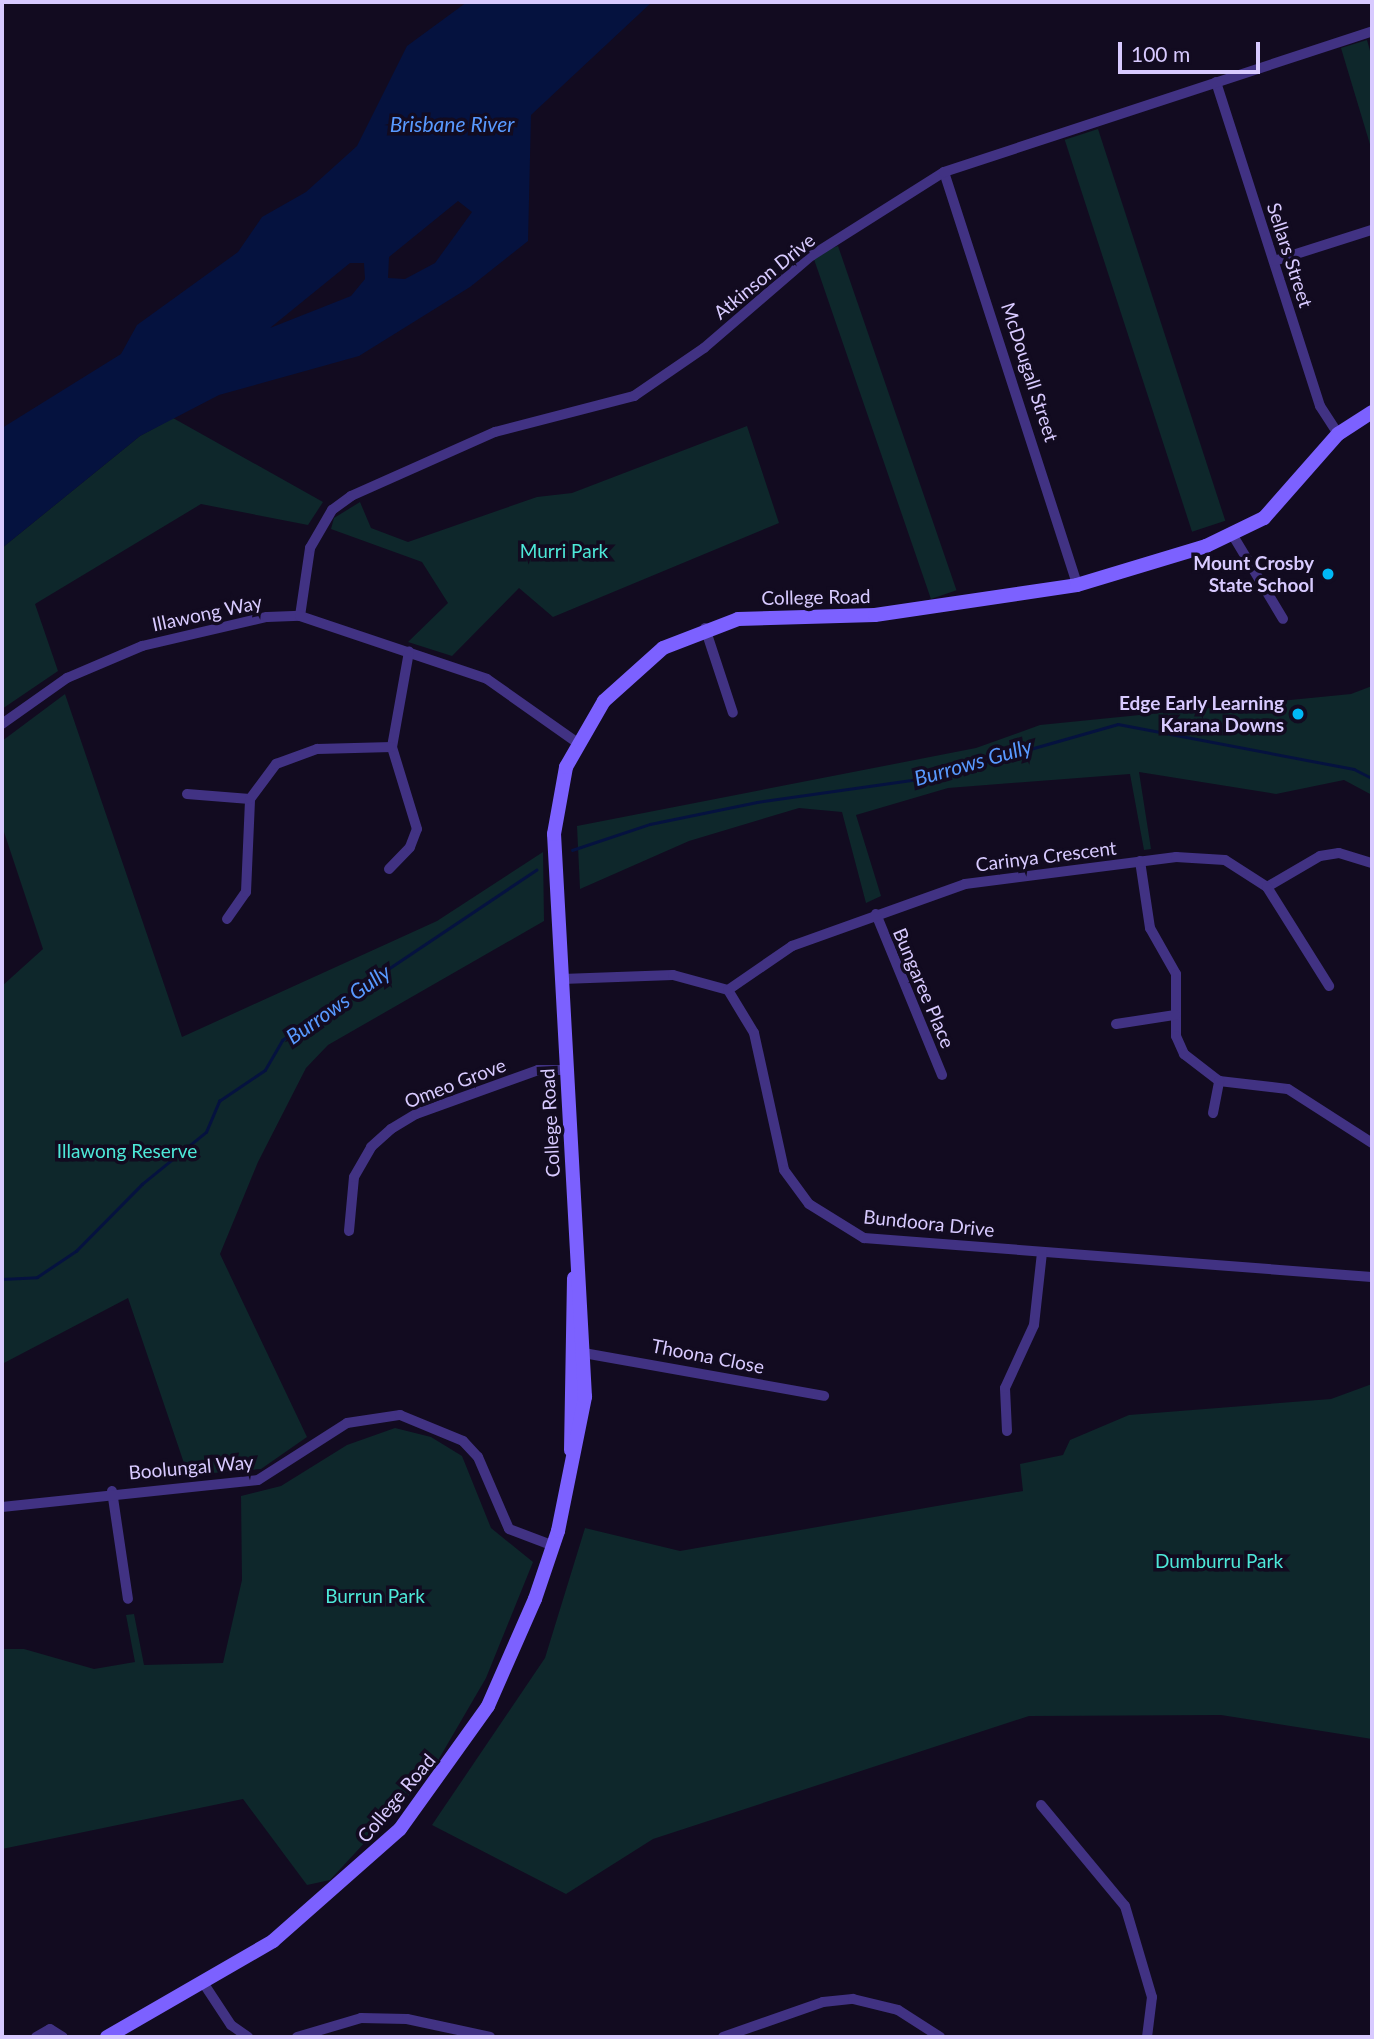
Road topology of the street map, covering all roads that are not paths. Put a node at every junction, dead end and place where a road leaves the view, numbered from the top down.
1 (1372, 31) edge
2 (1216, 82) junction
3 (944, 172) junction
4 (1372, 230) edge
5 (1274, 261) junction
6 (1372, 412) edge
7 (1338, 434) junction
8 (1232, 534) junction
9 (1077, 585) junction
10 (300, 616) junction
11 (1283, 619) dead end
12 (705, 628) junction
13 (410, 652) junction
14 (733, 713) dead end
15 (2, 724) edge
16 (579, 744) junction
17 (392, 747) junction
18 (187, 794) dead end
19 (250, 799) junction
20 (1140, 862) junction
21 (1372, 863) edge
22 (389, 869) dead end
23 (1267, 887) junction
24 (876, 914) junction
25 (227, 919) dead end
26 (562, 979) junction
27 (1329, 986) dead end
28 (728, 990) junction
29 (1175, 1016) junction
30 (1116, 1024) dead end
31 (566, 1070) junction
32 (942, 1075) dead end
33 (1219, 1080) junction
34 (1213, 1113) dead end
35 (1372, 1143) edge
36 (349, 1231) dead end
37 (1042, 1252) junction
38 (1372, 1277) edge
39 (580, 1352) junction
40 (824, 1396) dead end
41 (1007, 1431) dead end
42 (112, 1491) junction
43 (2, 1507) edge
44 (554, 1546) junction
45 (128, 1599) dead end
46 (1041, 1805) dead end
47 (204, 1984) junction
48 (36, 2037) edge
49 (62, 2037) edge
50 (107, 2037) edge
51 (248, 2037) edge
52 (297, 2037) edge
53 (490, 2037) edge
54 (723, 2037) edge
55 (940, 2037) edge
56 (1147, 2037) edge

1 - 2 street, Atkinson Drive
2 - 3 street, Atkinson Drive
2 - 5 street, Sellars Street
3 - 9 street, McDougall Street
3 - 10 street, Atkinson Drive
4 - 5 street
5 - 7 street, Sellars Street
6 - 7 main road, College Road
7 - 8 main road, College Road
8 - 9 main road, College Road
8 - 11 street
9 - 12 main road, College Road
10 - 13 street, Illawong Way
10 - 15 street, Illawong Way
12 - 14 street
12 - 16 main road, College Road
13 - 16 street, Illawong Way
13 - 17 street
16 - 26 main road, College Road
17 - 19 street
17 - 22 street
18 - 19 street
19 - 25 street
20 - 23 street, Carinya Crescent
20 - 24 street, Carinya Crescent
20 - 29 street
21 - 23 street
23 - 27 street, Carinya Crescent
24 - 28 street, Carinya Crescent
24 - 32 street, Bungaree Place
26 - 28 street
26 - 31 main road, College Road
28 - 37 street, Bundoora Drive
29 - 30 street
29 - 33 street
31 - 36 street, Omeo Grove
31 - 39 main road, College Road
33 - 34 street
33 - 35 street
37 - 38 street, Bundoora Drive
37 - 41 street
39 - 40 street, Thoona Close
39 - 44 main road, College Road
42 - 43 street, Boolungal Way
42 - 44 street, Boolungal Way
42 - 45 street
44 - 47 main road, College Road
46 - 56 street
47 - 50 main road, College Road
47 - 51 street
48 - 49 street
52 - 53 street
54 - 55 street

